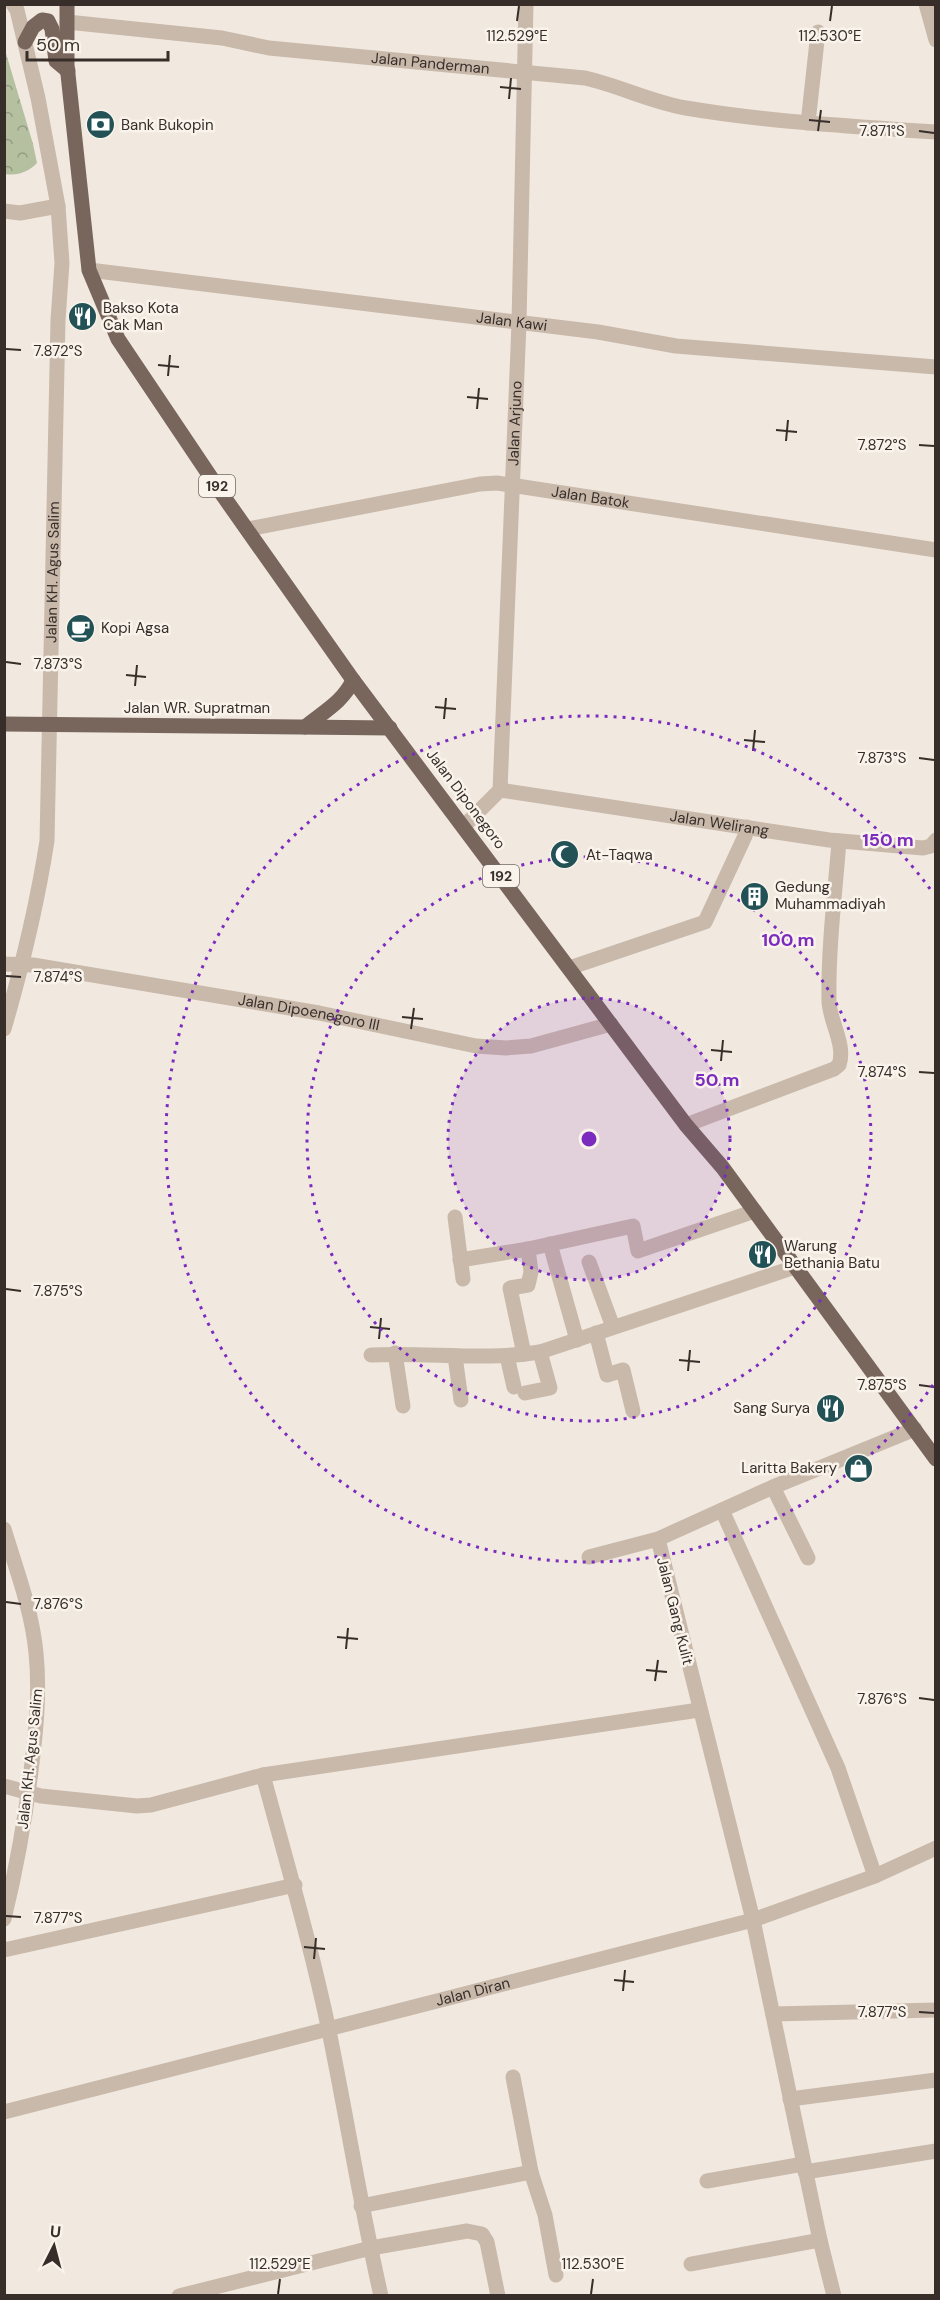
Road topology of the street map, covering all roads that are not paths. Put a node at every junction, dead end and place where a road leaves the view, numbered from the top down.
1 (13, 4) edge
2 (67, 4) edge
3 (526, 4) edge
4 (930, 13) edge
5 (67, 22) junction
6 (818, 32) dead end
7 (936, 40) edge
8 (25, 42) junction
9 (68, 71) junction
10 (524, 73) junction
11 (808, 123) junction
12 (936, 132) edge
13 (58, 206) junction
14 (4, 211) edge
15 (89, 270) junction
16 (519, 323) junction
17 (936, 367) edge
18 (513, 484) junction
19 (248, 529) junction
20 (936, 550) edge
21 (353, 680) junction
22 (4, 724) edge
23 (49, 726) junction
24 (305, 726) junction
25 (390, 728) junction
26 (500, 790) junction
27 (464, 826) junction
28 (747, 827) junction
29 (936, 840) edge
30 (839, 841) junction
31 (4, 964) edge
32 (23, 965) junction
33 (569, 968) junction
34 (611, 1024) junction
35 (4, 1029) edge
36 (686, 1125) junction
37 (754, 1211) junction
38 (455, 1217) dead end
39 (550, 1244) junction
40 (528, 1249) junction
41 (460, 1260) junction
42 (589, 1262) dead end
43 (795, 1267) junction
44 (463, 1279) dead end
45 (613, 1328) junction
46 (596, 1333) junction
47 (577, 1340) junction
48 (540, 1352) junction
49 (395, 1353) junction
50 (524, 1354) junction
51 (371, 1355) dead end
52 (455, 1356) junction
53 (507, 1356) junction
54 (461, 1400) dead end
55 (403, 1406) dead end
56 (633, 1411) dead end
57 (915, 1429) junction
58 (936, 1459) edge
59 (773, 1487) junction
60 (722, 1510) junction
61 (4, 1529) edge
62 (658, 1539) junction
63 (589, 1557) dead end
64 (808, 1558) dead end
65 (699, 1710) junction
66 (263, 1775) junction
67 (4, 1786) edge
68 (28, 1794) junction
69 (936, 1848) edge
70 (875, 1876) junction
71 (295, 1886) junction
72 (4, 1919) edge
73 (753, 1920) junction
74 (4, 1950) edge
75 (936, 2010) edge
76 (773, 2014) junction
77 (329, 2030) junction
78 (513, 2077) dead end
79 (936, 2080) edge
80 (790, 2099) junction
81 (4, 2112) edge
82 (936, 2151) edge
83 (804, 2168) junction
84 (531, 2172) junction
85 (707, 2181) dead end
86 (361, 2206) junction
87 (820, 2240) junction
88 (370, 2248) junction
89 (691, 2264) dead end
90 (556, 2275) dead end
91 (189, 2294) edge
92 (381, 2295) edge
93 (498, 2295) edge
94 (834, 2295) edge

1 - 8 street, Jalan KH. Agus Salim
2 - 5 main road, Jalan Diponegoro
3 - 10 street, Jalan Arjuno
4 - 7 street
5 - 9 main road, Jalan Diponegoro
5 - 10 street, Jalan Panderman
6 - 11 street
8 - 9 main road
8 - 13 street, Jalan KH. Agus Salim
9 - 15 main road, Jalan Diponegoro / 192
10 - 11 street, Jalan Panderman
10 - 16 street, Jalan Arjuno
11 - 12 street, Jalan Panderman
13 - 14 street
13 - 23 street, Jalan KH. Agus Salim
15 - 16 street, Jalan Kawi
15 - 19 main road, Jalan Diponegoro / 192
16 - 17 street, Jalan Kawi
16 - 18 street, Jalan Arjuno
18 - 19 street, Jalan Batok
18 - 20 street, Jalan Batok
18 - 26 street, Jalan Arjuno
19 - 21 main road, Jalan Diponegoro / 192
21 - 24 main road
21 - 25 main road, Jalan Diponegoro / 192
22 - 23 main road, Jalan WR. Supratman
23 - 24 main road, Jalan WR. Supratman
23 - 32 street, Jalan KH. Agus Salim
24 - 25 main road, Jalan WR. Supratman
25 - 27 main road, Jalan Diponegoro / 192
26 - 27 street
26 - 28 street, Jalan Welirang
27 - 33 main road, Jalan Diponegoro / 192
28 - 30 street, Jalan Welirang
28 - 33 street
29 - 30 street, Jalan Welirang
30 - 36 street
31 - 32 street, Jalan Dipoenegoro III
32 - 34 street, Jalan Dipoenegoro III
32 - 35 street, Jalan KH. Agus Salim
33 - 34 main road, Jalan Diponegoro / 192
34 - 36 main road, Jalan Diponegoro / 192
36 - 37 main road, Jalan Diponegoro / 192
37 - 39 street
37 - 43 main road, Jalan Diponegoro / 192
38 - 41 street
39 - 40 street
39 - 47 street
40 - 41 street
40 - 50 street
41 - 44 street
42 - 45 street
43 - 45 street
43 - 57 main road, Jalan Diponegoro / 192
45 - 46 street
46 - 47 street
46 - 56 street
47 - 48 street
48 - 50 street
48 - 53 street
49 - 51 street
49 - 52 street
49 - 55 street
50 - 53 street
52 - 53 street
52 - 54 street
57 - 58 main road, Jalan Diponegoro / 192
57 - 59 street, Jalan Gang Kulit
59 - 60 street, Jalan Gang Kulit
59 - 64 street
60 - 62 street, Jalan Gang Kulit
60 - 70 street
61 - 68 street, Jalan KH. Agus Salim
62 - 63 street
62 - 65 street, Jalan Gang Kulit
65 - 66 street
65 - 73 street, Jalan Gang Kulit
66 - 68 street
66 - 71 street
67 - 68 street
68 - 72 street, Jalan KH. Agus Salim
69 - 70 street, Jalan Diran
70 - 73 street, Jalan Diran
71 - 74 street
71 - 77 street
73 - 76 street, Jalan Gang Kulit
73 - 77 street, Jalan Diran
75 - 76 street
76 - 80 street, Jalan Gang Kulit
77 - 81 street, Jalan Diran
77 - 86 street
78 - 84 street
79 - 80 street
80 - 83 street, Jalan Gang Kulit
82 - 83 street
83 - 85 street
83 - 87 street, Jalan Gang Kulit
84 - 86 street
84 - 90 street
86 - 88 street
87 - 89 street
87 - 94 street, Jalan Gang Kulit
88 - 91 street
88 - 92 street
88 - 93 street

